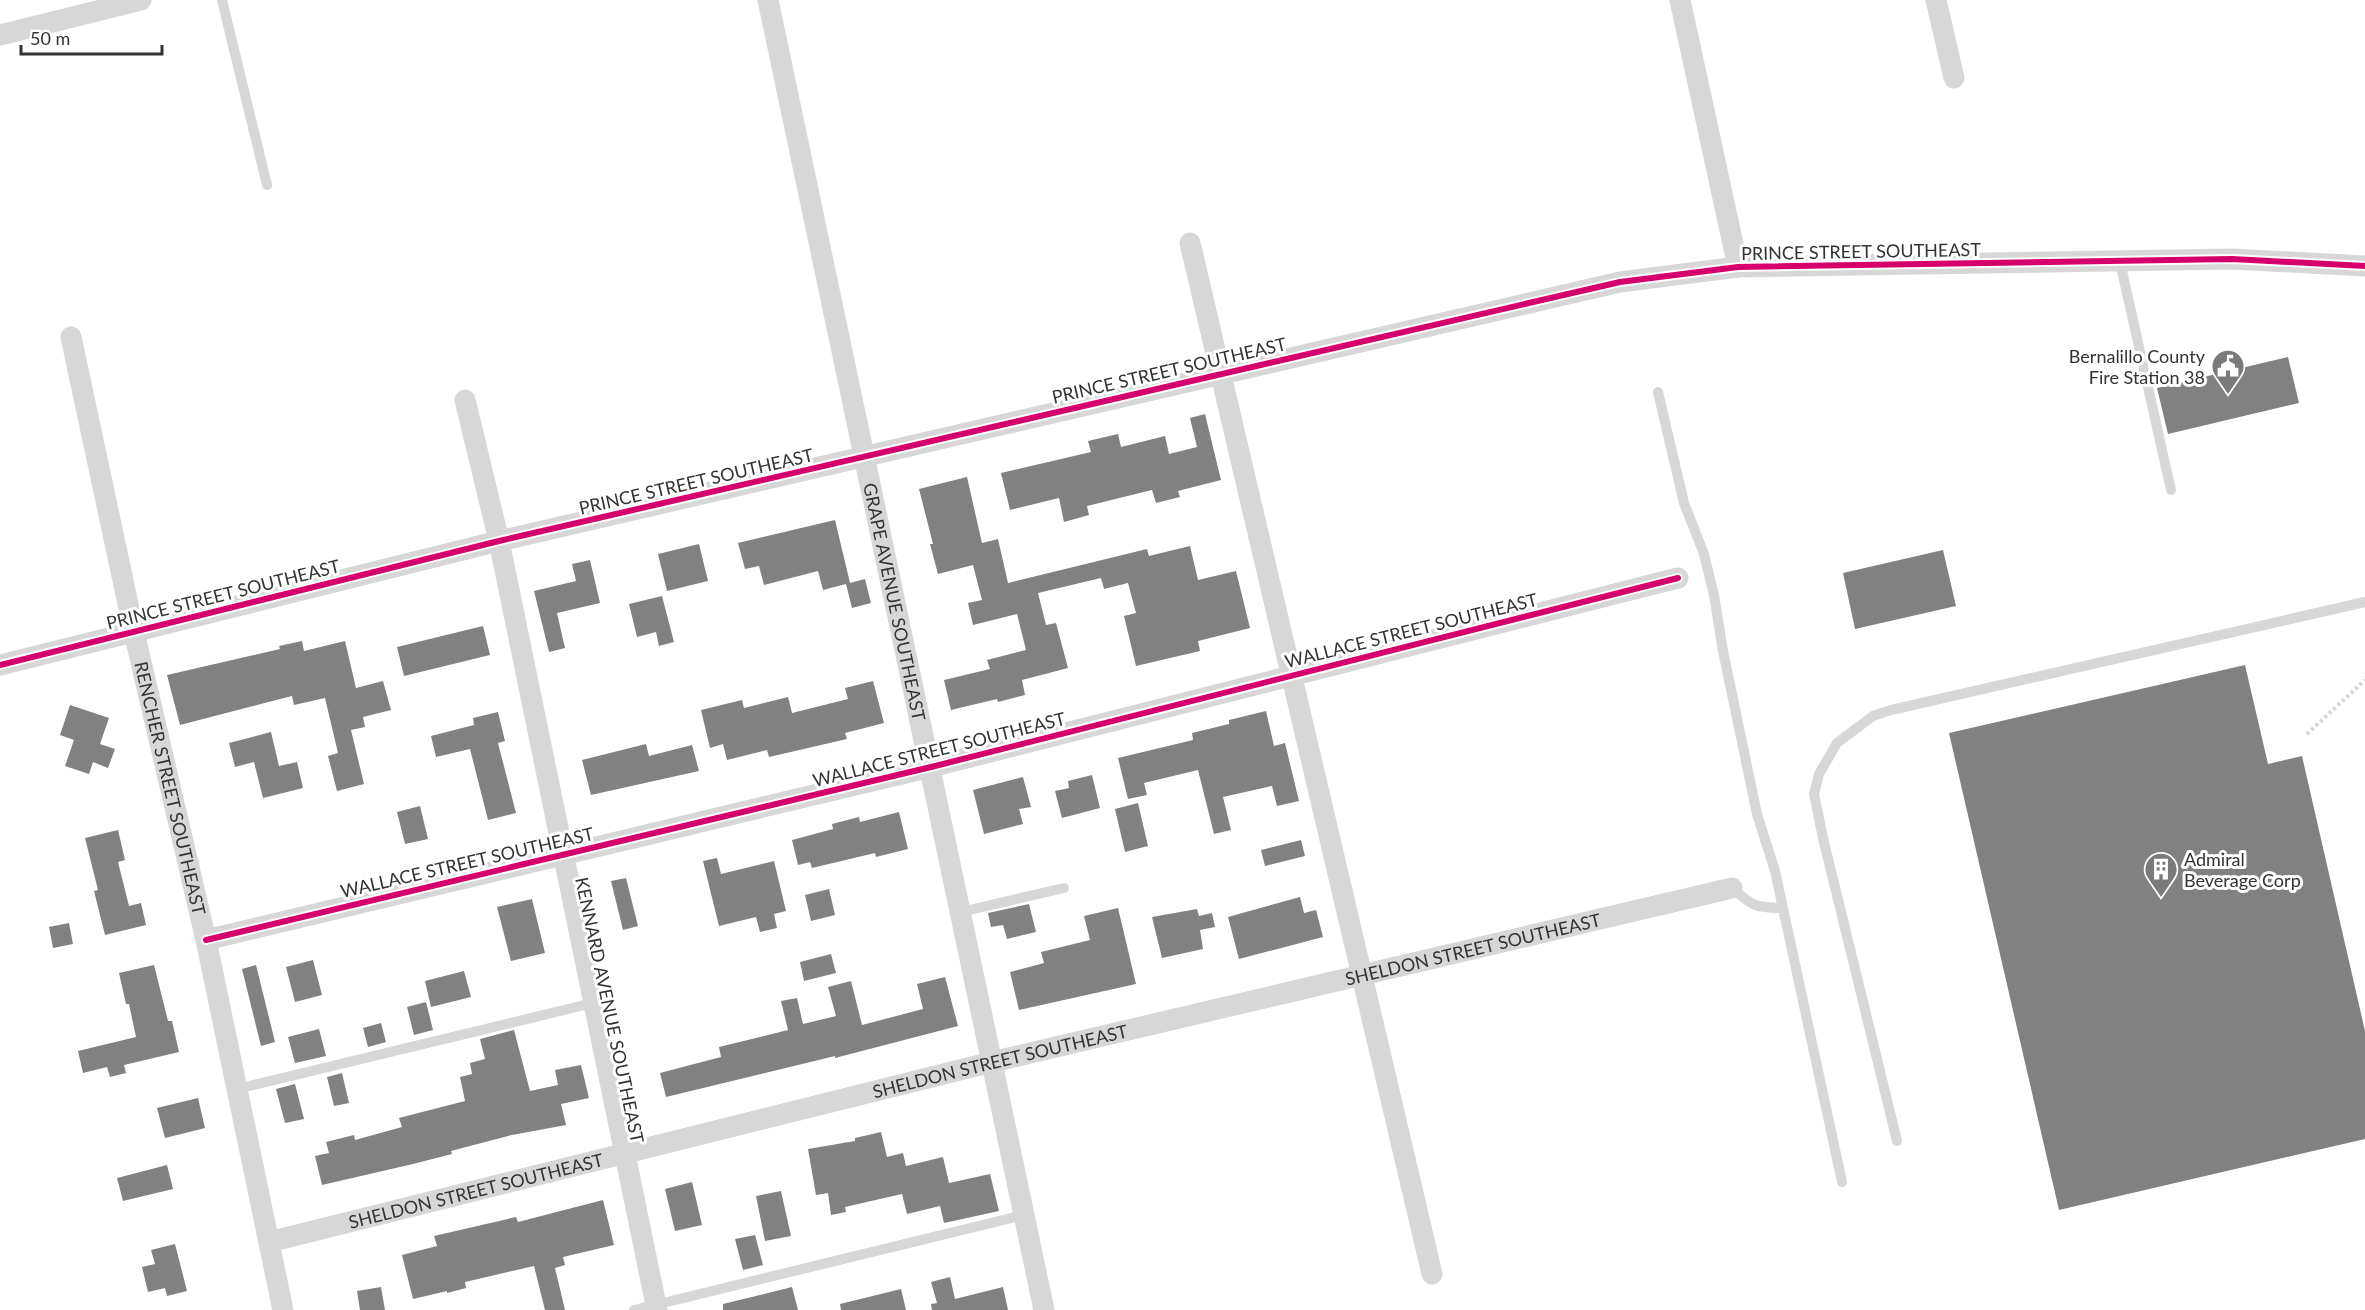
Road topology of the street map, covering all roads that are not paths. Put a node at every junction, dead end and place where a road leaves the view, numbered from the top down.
1 (141, 0) edge
2 (222, 0) edge
3 (768, 0) edge
4 (1680, 0) edge
5 (1936, 0) edge
6 (0, 35) edge
7 (1954, 78) dead end
8 (267, 185) dead end
9 (1190, 243) dead end
10 (2120, 262) junction
11 (2365, 266) edge
12 (1738, 267) junction
13 (70, 337) dead end
14 (1222, 372) junction
15 (1658, 392) dead end
16 (465, 400) dead end
17 (863, 458) junction
18 (2171, 490) dead end
19 (499, 541) junction
20 (1678, 578) dead end
21 (2365, 602) edge
22 (134, 632) junction
23 (0, 665) edge
24 (1292, 676) junction
25 (931, 767) junction
26 (563, 855) junction
27 (1064, 888) dead end
28 (1732, 888) joint
29 (1783, 908) junction
30 (961, 912) junction
31 (206, 940) junction
32 (1361, 975) junction
33 (593, 1003) junction
34 (992, 1062) junction
35 (237, 1089) junction
36 (1897, 1141) dead end
37 (624, 1152) junction
38 (1842, 1182) dead end
39 (1024, 1215) junction
40 (269, 1242) junction
41 (1432, 1274) dead end
42 (656, 1308) edge
43 (283, 1310) edge
44 (634, 1310) edge
45 (1044, 1310) edge

1 - 6 street
2 - 8 lane
3 - 17 street, GRAPE AVENUE SOUTHEAST
4 - 12 street
5 - 7 street
9 - 14 street
10 - 11 street, PRINCE STREET SOUTHEAST
10 - 12 street, PRINCE STREET SOUTHEAST
10 - 18 lane
12 - 14 street, PRINCE STREET SOUTHEAST
13 - 22 street, RENCHER STREET SOUTHEAST
14 - 17 street, PRINCE STREET SOUTHEAST
14 - 24 street
15 - 29 lane
16 - 19 street, KENNARD AVENUE SOUTHEAST
17 - 19 street, PRINCE STREET SOUTHEAST
17 - 25 street, GRAPE AVENUE SOUTHEAST
19 - 22 street, PRINCE STREET SOUTHEAST
19 - 26 street, KENNARD AVENUE SOUTHEAST
20 - 24 street, WALLACE STREET SOUTHEAST
21 - 36 lane
22 - 23 street, PRINCE STREET SOUTHEAST
22 - 31 street, RENCHER STREET SOUTHEAST
24 - 25 street, WALLACE STREET SOUTHEAST
24 - 32 street
25 - 26 street, WALLACE STREET SOUTHEAST
25 - 30 street, GRAPE AVENUE SOUTHEAST
26 - 31 street, WALLACE STREET SOUTHEAST
26 - 33 street, KENNARD AVENUE SOUTHEAST
27 - 30 lane
28 - 29 lane
28 - 32 street, SHELDON STREET SOUTHEAST
29 - 38 lane
30 - 34 street, GRAPE AVENUE SOUTHEAST
31 - 35 street, RENCHER STREET SOUTHEAST
32 - 34 street, SHELDON STREET SOUTHEAST
32 - 41 street
33 - 35 lane
33 - 37 street, KENNARD AVENUE SOUTHEAST
34 - 37 street, SHELDON STREET SOUTHEAST
34 - 39 street, GRAPE AVENUE SOUTHEAST
35 - 40 street, RENCHER STREET SOUTHEAST
37 - 40 street, SHELDON STREET SOUTHEAST
37 - 42 street, KENNARD AVENUE SOUTHEAST
39 - 42 lane
39 - 45 street, GRAPE AVENUE SOUTHEAST
40 - 43 street, RENCHER STREET SOUTHEAST
42 - 44 lane

